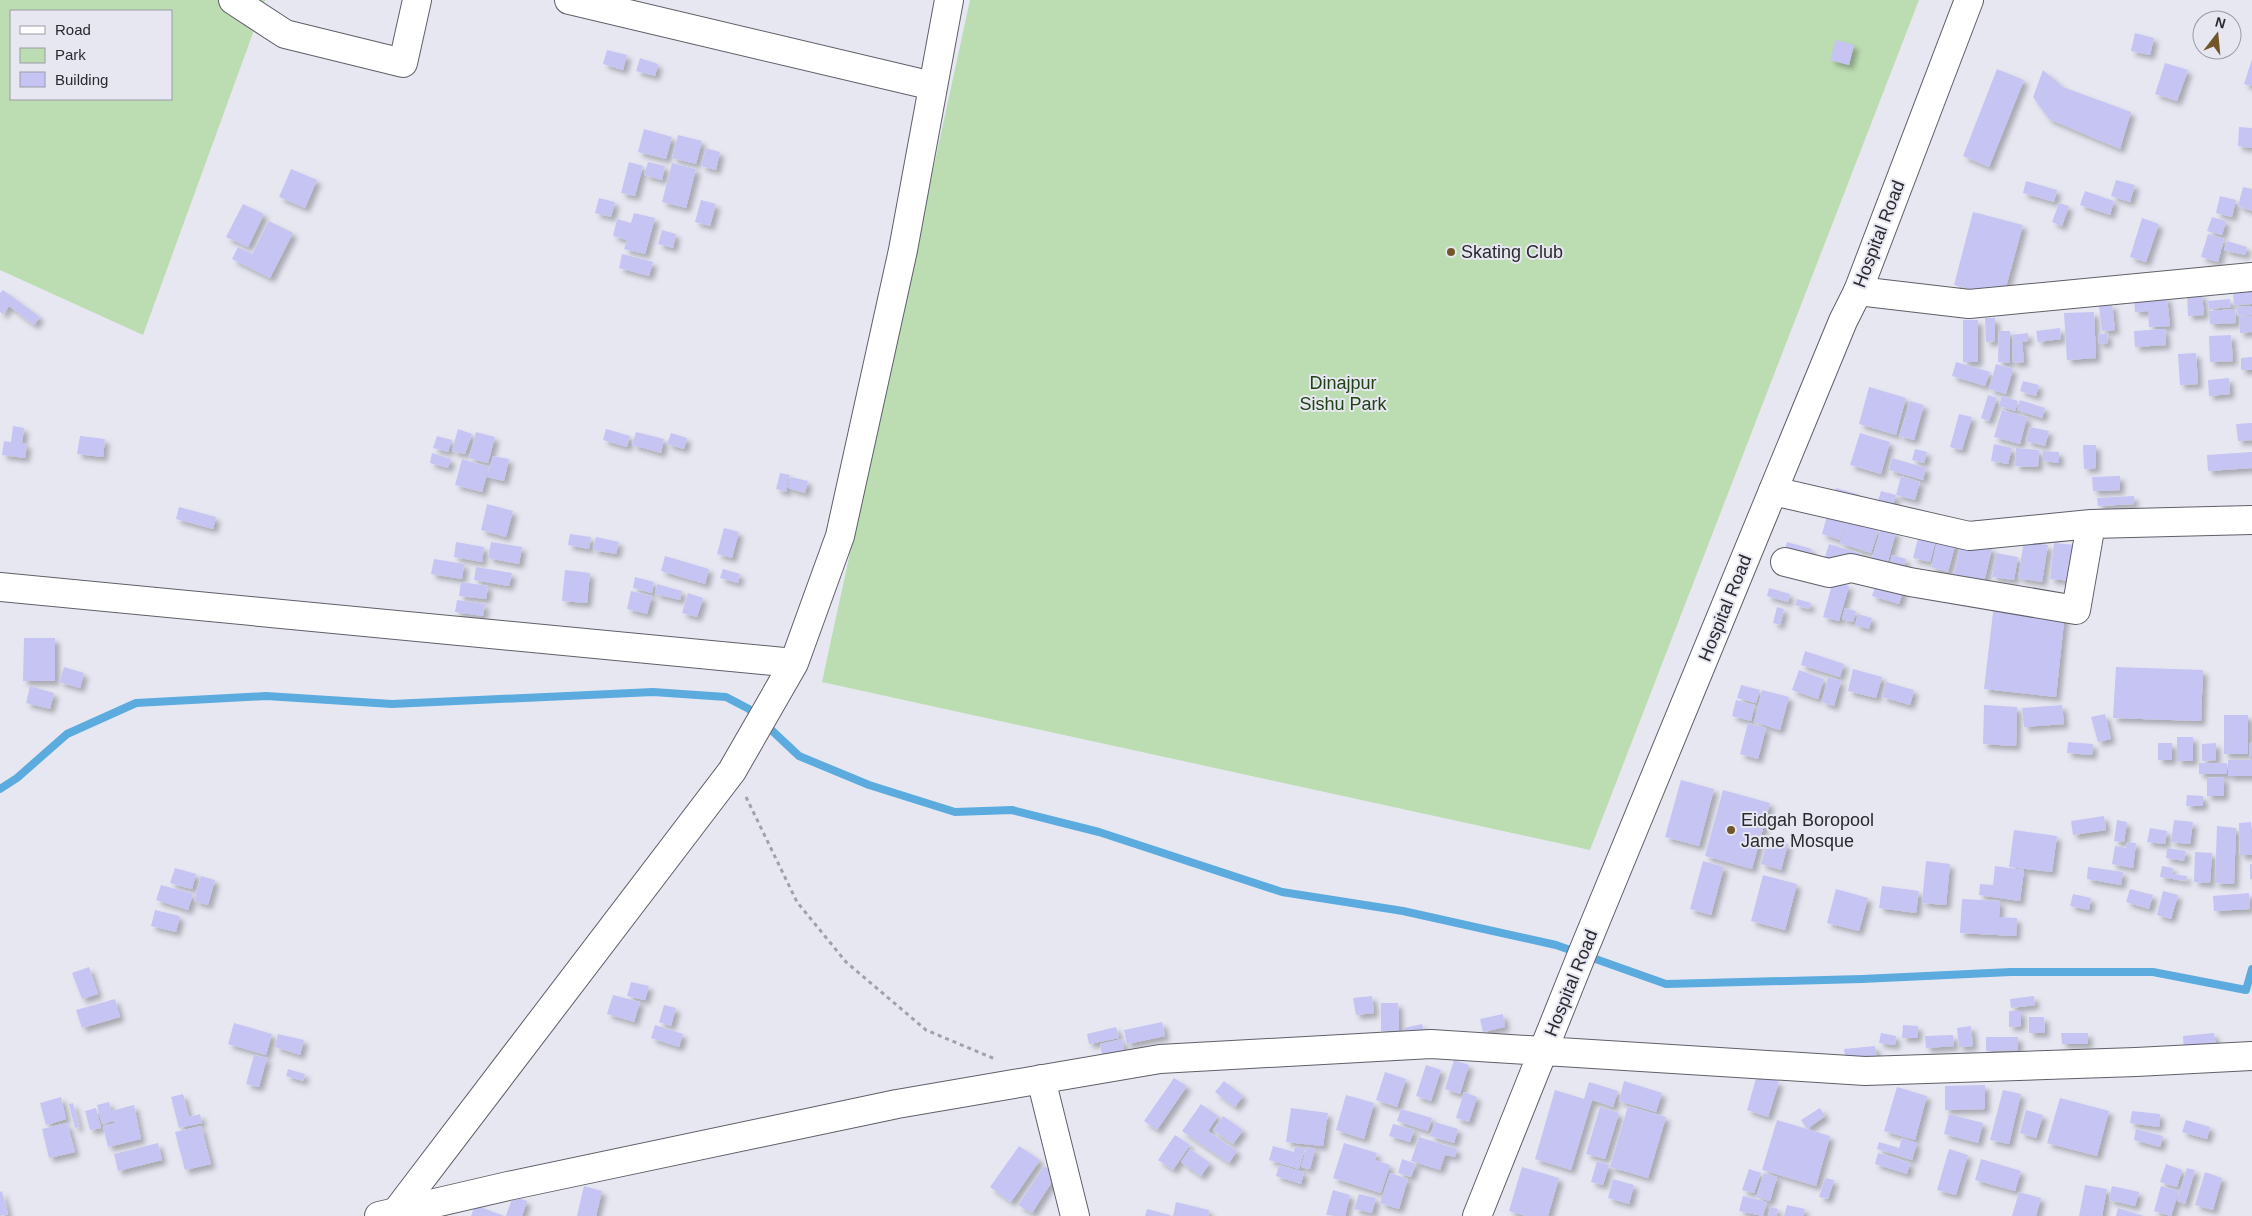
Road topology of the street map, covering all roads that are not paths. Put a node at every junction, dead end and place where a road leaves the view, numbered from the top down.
1 (233, 0) edge
2 (417, 0) edge
3 (568, 0) edge
4 (949, 0) edge
5 (1969, 0) edge
6 (933, 86) junction
7 (2252, 277) edge
8 (1858, 291) junction
9 (1773, 492) junction
10 (2252, 520) edge
11 (2091, 524) junction
12 (1785, 562) dead end
13 (0, 587) edge
14 (788, 673) junction
15 (1543, 1052) junction
16 (2252, 1056) edge
17 (1042, 1079) junction
18 (387, 1214) edge
19 (1073, 1215) edge
20 (1477, 1216) edge

1 - 2 street
3 - 6 street
4 - 6 street
5 - 8 street, Hospital Road
6 - 14 street
7 - 8 street
8 - 9 street, Hospital Road
9 - 11 street
9 - 15 street, Hospital Road
10 - 11 street
11 - 12 street
13 - 14 street
14 - 18 street
15 - 16 street
15 - 17 street
15 - 20 street, Hospital Road
17 - 18 street
17 - 19 street

